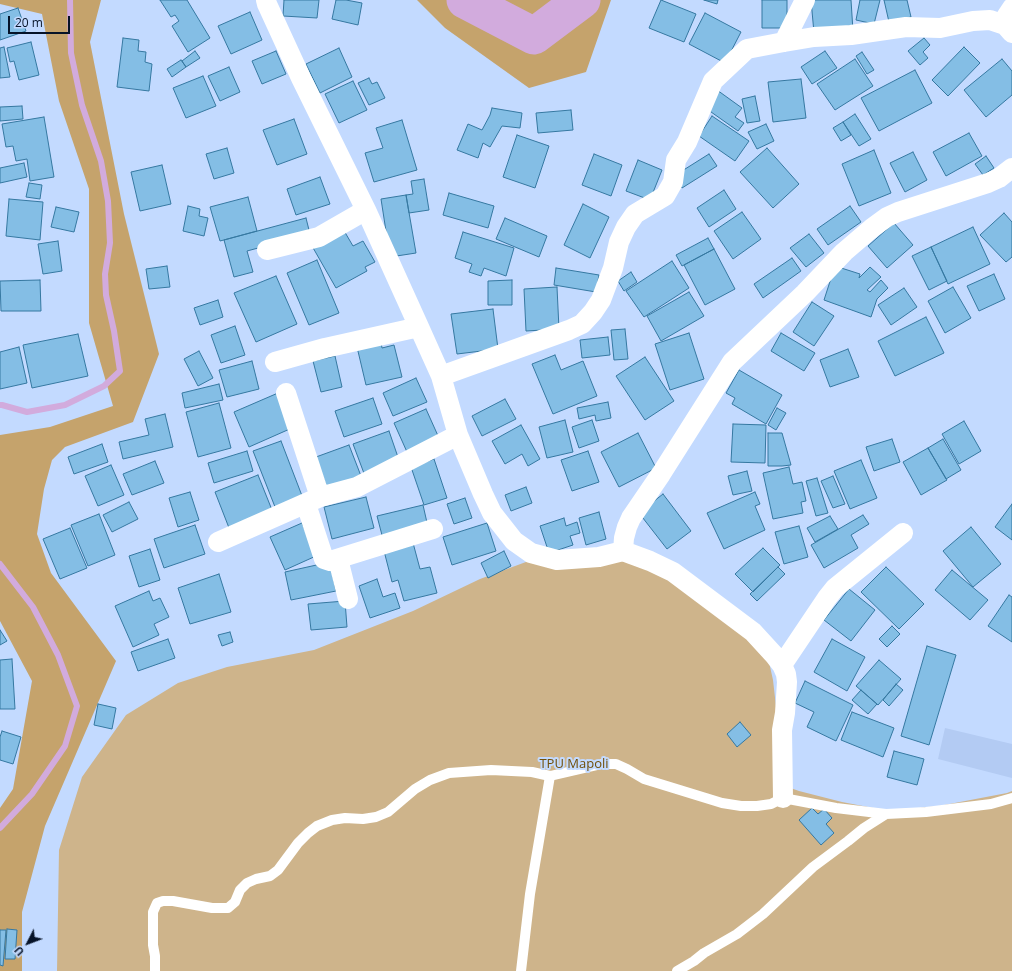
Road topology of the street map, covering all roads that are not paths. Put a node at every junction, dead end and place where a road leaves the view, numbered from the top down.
1 (266, 0) edge
2 (805, 0) edge
3 (1010, 22) edge
4 (784, 42) junction
5 (1012, 168) edge
6 (366, 210) junction
7 (267, 250) dead end
8 (419, 327) junction
9 (275, 362) dead end
10 (441, 376) junction
11 (286, 393) dead end
12 (458, 435) junction
13 (313, 500) junction
14 (433, 529) dead end
15 (903, 533) dead end
16 (218, 542) dead end
17 (623, 551) junction
18 (338, 559) junction
19 (348, 599) dead end
20 (782, 665) junction
21 (550, 776) junction
22 (783, 798) junction
23 (1012, 798) edge
24 (886, 814) junction
25 (155, 971) edge
26 (521, 971) edge
27 (677, 971) edge

1 - 6 street
2 - 4 street
3 - 4 street
4 - 10 street
5 - 17 street
6 - 7 street
6 - 8 street
8 - 9 street
8 - 10 street
10 - 12 street
11 - 13 street
12 - 13 street
12 - 17 street
13 - 16 street
13 - 18 street
14 - 18 street
15 - 20 street
17 - 20 street
18 - 19 street
20 - 22 street
21 - 22 lane
21 - 25 lane
21 - 26 lane
22 - 24 lane
23 - 24 lane
24 - 27 lane

